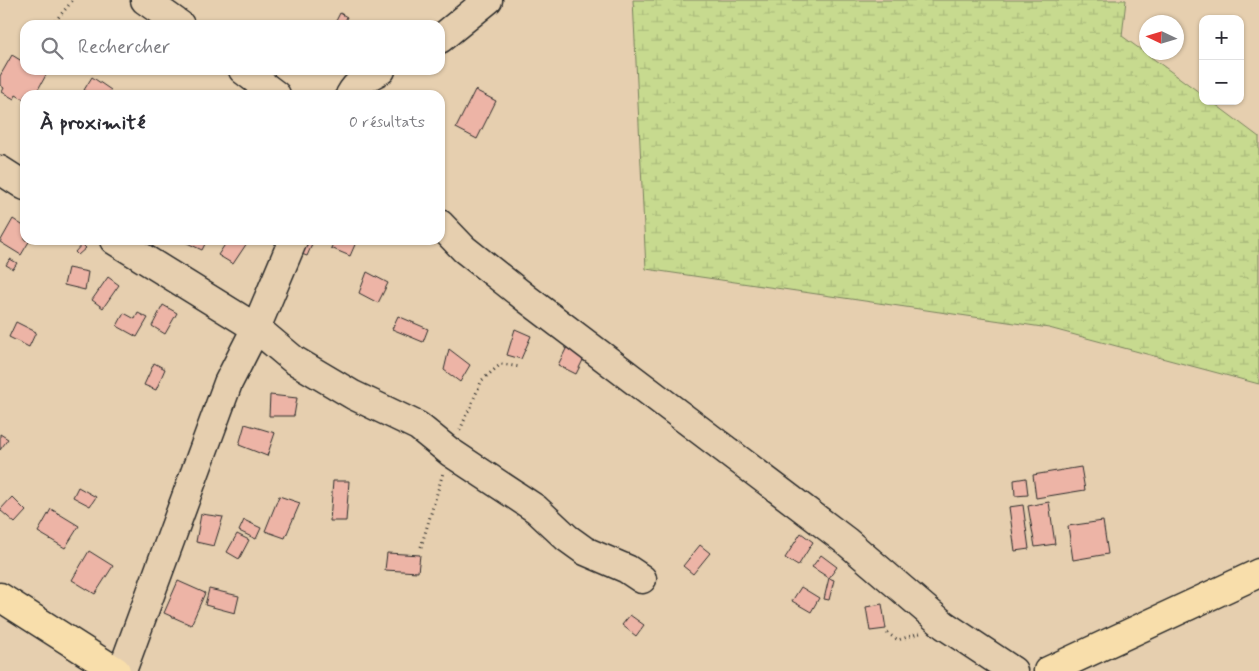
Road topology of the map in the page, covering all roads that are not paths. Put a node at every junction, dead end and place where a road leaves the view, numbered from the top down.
1 (145, 0) edge
2 (488, 0) edge
3 (173, 20) edge
4 (445, 35) edge
5 (249, 75) edge
6 (372, 75) edge
7 (269, 90) edge
8 (353, 90) edge
9 (0, 170) edge
10 (20, 183) edge
11 (445, 229) edge
12 (122, 245) edge
13 (291, 245) edge
14 (256, 328) junction
15 (1259, 573) edge
16 (642, 579) dead end
17 (0, 597) edge
18 (116, 671) edge
19 (122, 671) edge
20 (1013, 671) edge
21 (1048, 671) edge

1 - 3 street
2 - 4 street
5 - 7 street
6 - 8 street
9 - 10 street
11 - 20 street
12 - 14 street
13 - 14 street
14 - 16 street
14 - 19 street
15 - 21 main road
17 - 18 main road

